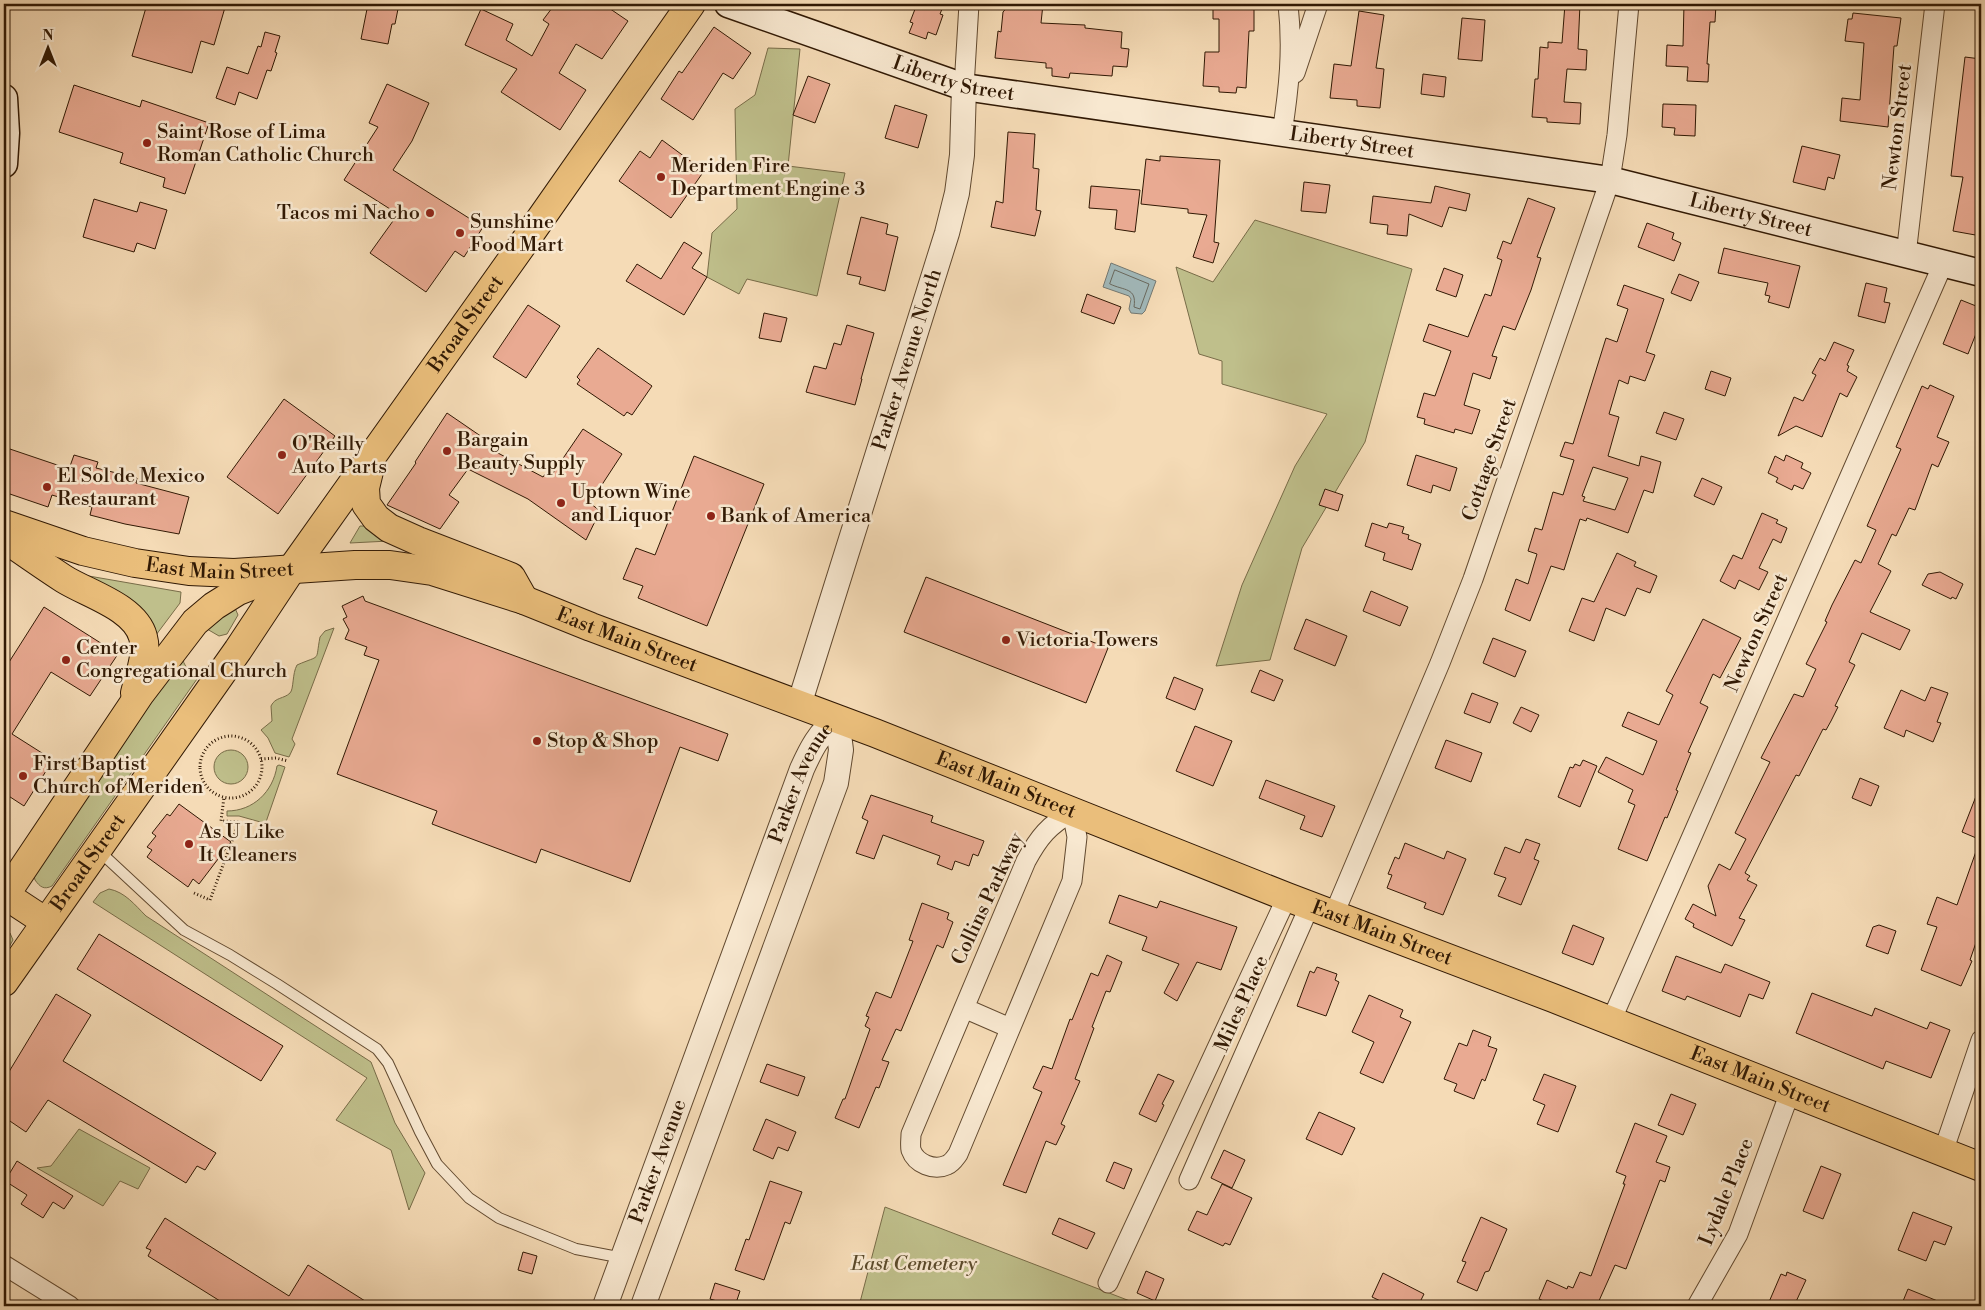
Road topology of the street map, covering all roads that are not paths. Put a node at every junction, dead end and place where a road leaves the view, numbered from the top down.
1 (691, 4) edge
2 (728, 4) edge
3 (969, 4) edge
4 (1288, 4) edge
5 (1318, 4) edge
6 (1629, 4) edge
7 (1935, 4) edge
8 (1290, 85) junction
9 (964, 87) junction
10 (4, 98) edge
11 (1282, 134) junction
12 (4, 164) edge
13 (1610, 180) junction
14 (1906, 254) junction
15 (1943, 264) junction
16 (1981, 273) edge
17 (372, 456) junction
18 (4, 524) edge
19 (4, 538) edge
20 (291, 570) junction
21 (524, 600) junction
22 (799, 705) junction
23 (132, 707) junction
24 (837, 719) junction
25 (1072, 812) junction
26 (97, 850) junction
27 (4, 896) edge
28 (1310, 905) junction
29 (46, 922) junction
30 (4, 982) edge
31 (964, 1008) junction
32 (1611, 1021) junction
33 (1010, 1028) junction
34 (1981, 1040) edge
35 (1790, 1092) junction
36 (1188, 1110) junction
37 (1215, 1121) junction
38 (1943, 1152) junction
39 (1981, 1167) edge
40 (1189, 1180) dead end
41 (623, 1258) junction
42 (4, 1265) edge
43 (656, 1269) junction
44 (1108, 1283) dead end
45 (70, 1306) edge
46 (605, 1306) edge
47 (642, 1306) edge
48 (1697, 1306) edge

1 - 17 main road, Broad Street
2 - 9 main road, Liberty Street
3 - 9 street, Parker Avenue North
4 - 8 street
5 - 8 street
6 - 13 street, Cottage Street
7 - 14 street, Newton Street
8 - 11 street
9 - 11 main road, Liberty Street
9 - 22 street, Parker Avenue North
10 - 12 main road
11 - 13 main road, Liberty Street
13 - 14 main road, Liberty Street
13 - 28 street, Cottage Street
14 - 15 main road, Liberty Street
15 - 16 main road, Liberty Street
15 - 32 street, Newton Street
17 - 20 main road, Broad Street
17 - 21 main road
18 - 20 main road, East Main Street
19 - 23 main road
20 - 21 main road, East Main Street
20 - 23 main road
20 - 26 main road, Broad Street
21 - 22 main road, East Main Street
22 - 24 main road, East Main Street
23 - 27 main road
24 - 25 main road, East Main Street
24 - 41 street, Parker Avenue
24 - 43 street, Parker Avenue
25 - 28 main road, East Main Street
25 - 31 street, Collins Parkway
25 - 33 street, Collins Parkway
26 - 29 main road, Broad Street
26 - 41 lane
27 - 29 main road
28 - 32 main road, East Main Street
28 - 36 street, Miles Place
28 - 37 street, Miles Place
29 - 30 main road, Broad Street
31 - 33 street
31 - 33 street, Collins Parkway
32 - 35 main road, East Main Street
34 - 38 street
35 - 38 main road, East Main Street
35 - 48 street, Lydale Place
36 - 37 street
36 - 44 street, Miles Place
37 - 40 street, Miles Place
38 - 39 main road, East Main Street
41 - 43 street
41 - 46 street, Parker Avenue
42 - 45 street
43 - 47 street, Parker Avenue

